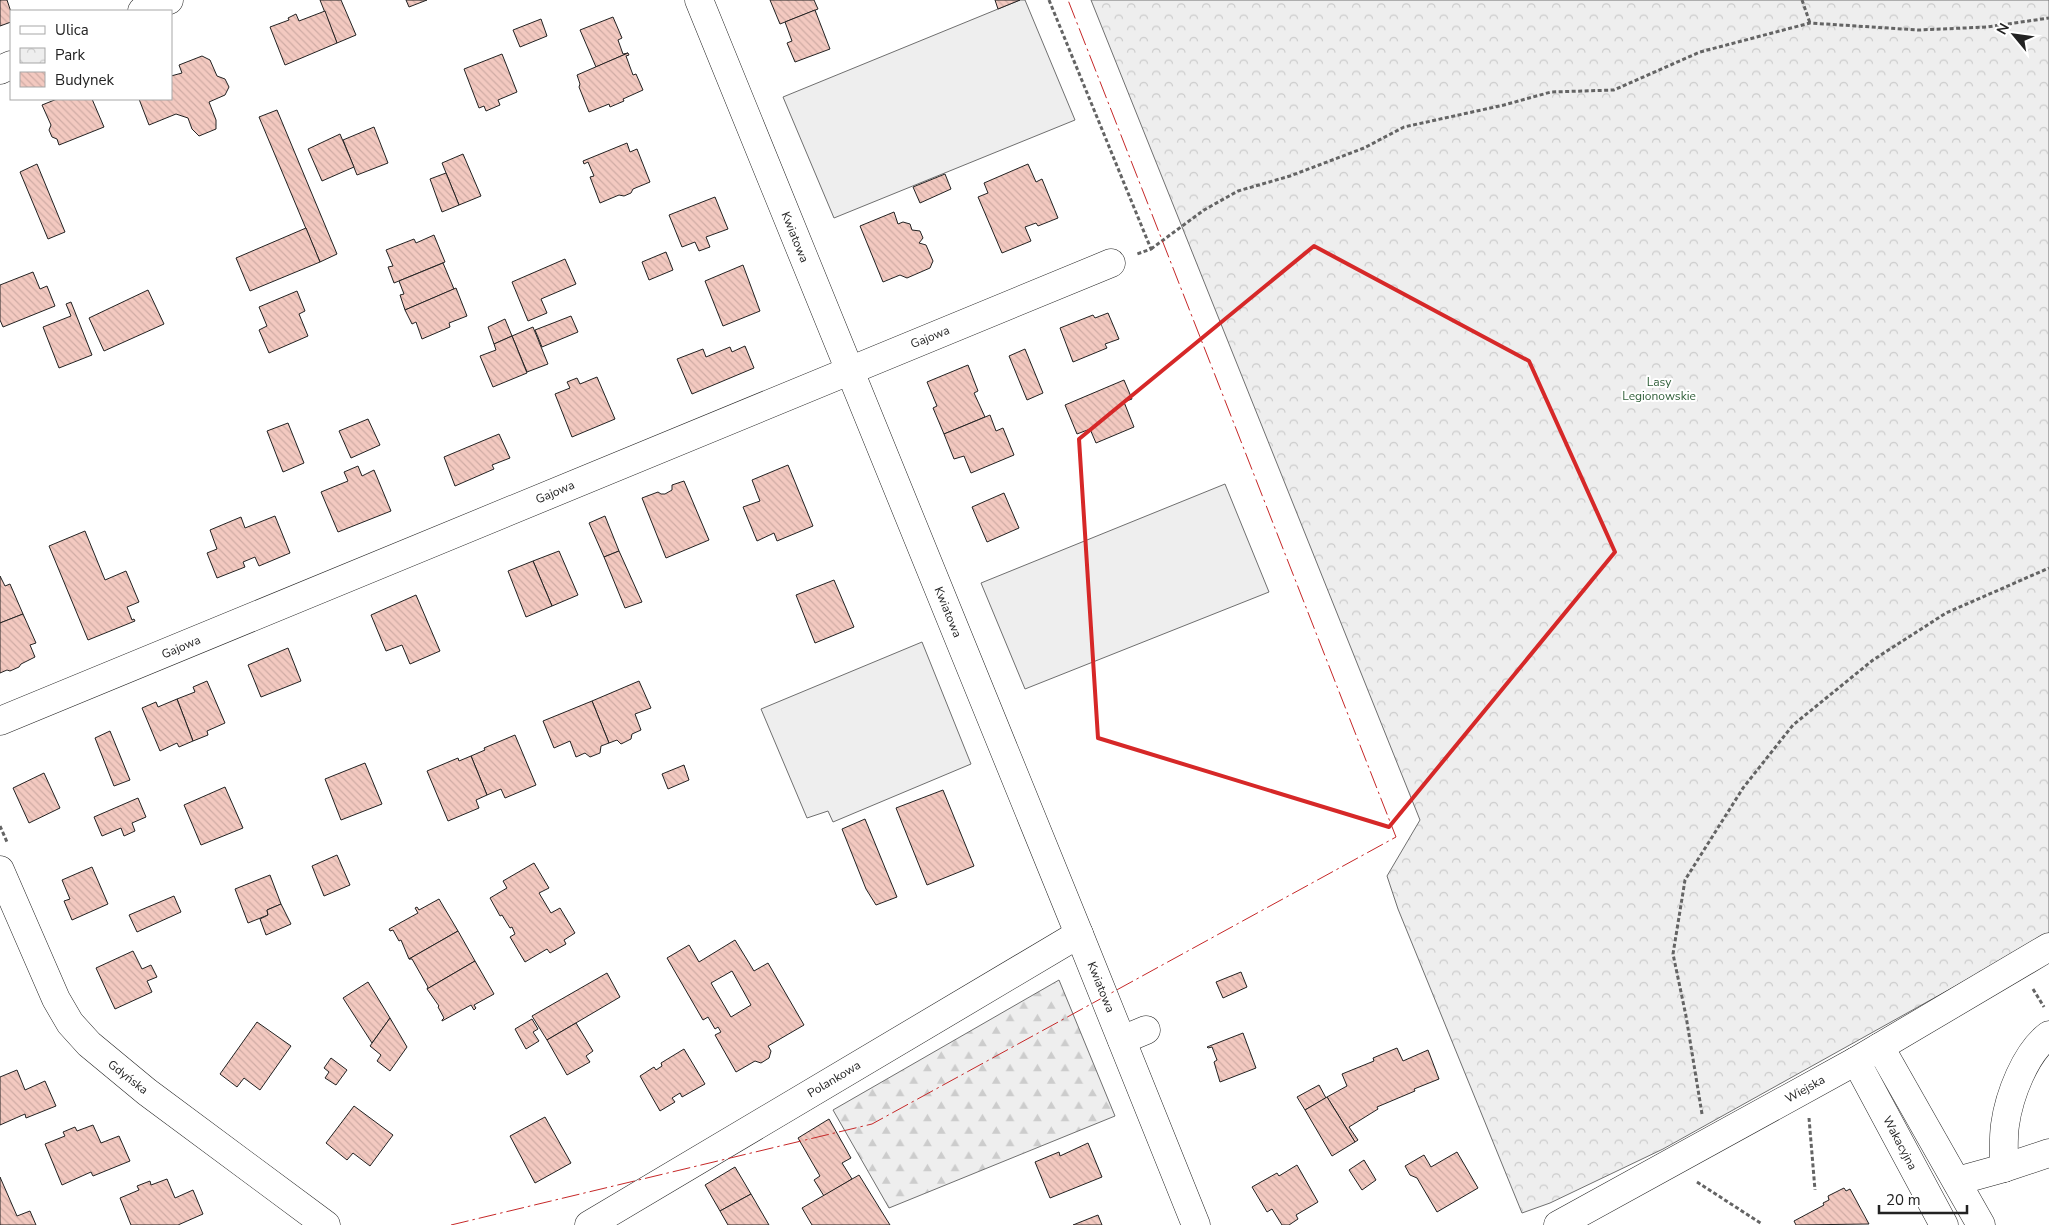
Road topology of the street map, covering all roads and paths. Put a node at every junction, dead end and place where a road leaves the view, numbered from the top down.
1 (169, 0) edge
2 (698, 0) edge
3 (1049, 0) edge
4 (1802, 0) edge
5 (144, 10) edge
6 (2049, 18) edge
7 (1810, 24) junction
8 (1151, 249) junction
9 (1111, 263) joint
10 (849, 370) junction
11 (2049, 568) edge
12 (0, 721) edge
13 (0, 826) edge
14 (8, 844) dead end
15 (0, 870) edge
16 (1079, 934) junction
17 (2049, 947) edge
18 (2031, 986) dead end
19 (2047, 1022) edge
20 (1880, 1047) junction
21 (1856, 1061) junction
22 (1806, 1088) junction
23 (1706, 1143) junction
24 (2049, 1153) edge
25 (1669, 1165) junction
26 (2004, 1168) junction
27 (1956, 1181) junction
28 (1815, 1190) dead end
29 (1762, 1224) dead end
30 (326, 1225) edge
31 (590, 1225) edge
32 (1196, 1225) edge
33 (1558, 1225) edge
34 (1944, 1225) edge
35 (1981, 1225) edge

1 - 5 street
2 - 10 street, Kwiatowa
3 - 8 path
4 - 7 path
6 - 7 path
7 - 8 path
8 - 9 path
9 - 10 street, Gajowa
10 - 12 street, Gajowa
10 - 16 street, Kwiatowa
11 - 23 path
13 - 14 path
15 - 30 street, Gdyńska
16 - 31 street, Polankowa
16 - 32 street, Kwiatowa
17 - 20 street, Wiejska
18 - 19 path
19 - 26 street
20 - 21 street, Wiejska
20 - 27 street
21 - 22 street, Wiejska
21 - 34 street, Wakacyjna
22 - 23 street, Wiejska
22 - 28 path
23 - 25 street, Wiejska
24 - 26 street
25 - 29 path
25 - 33 street, Wiejska
26 - 27 street
27 - 35 street

